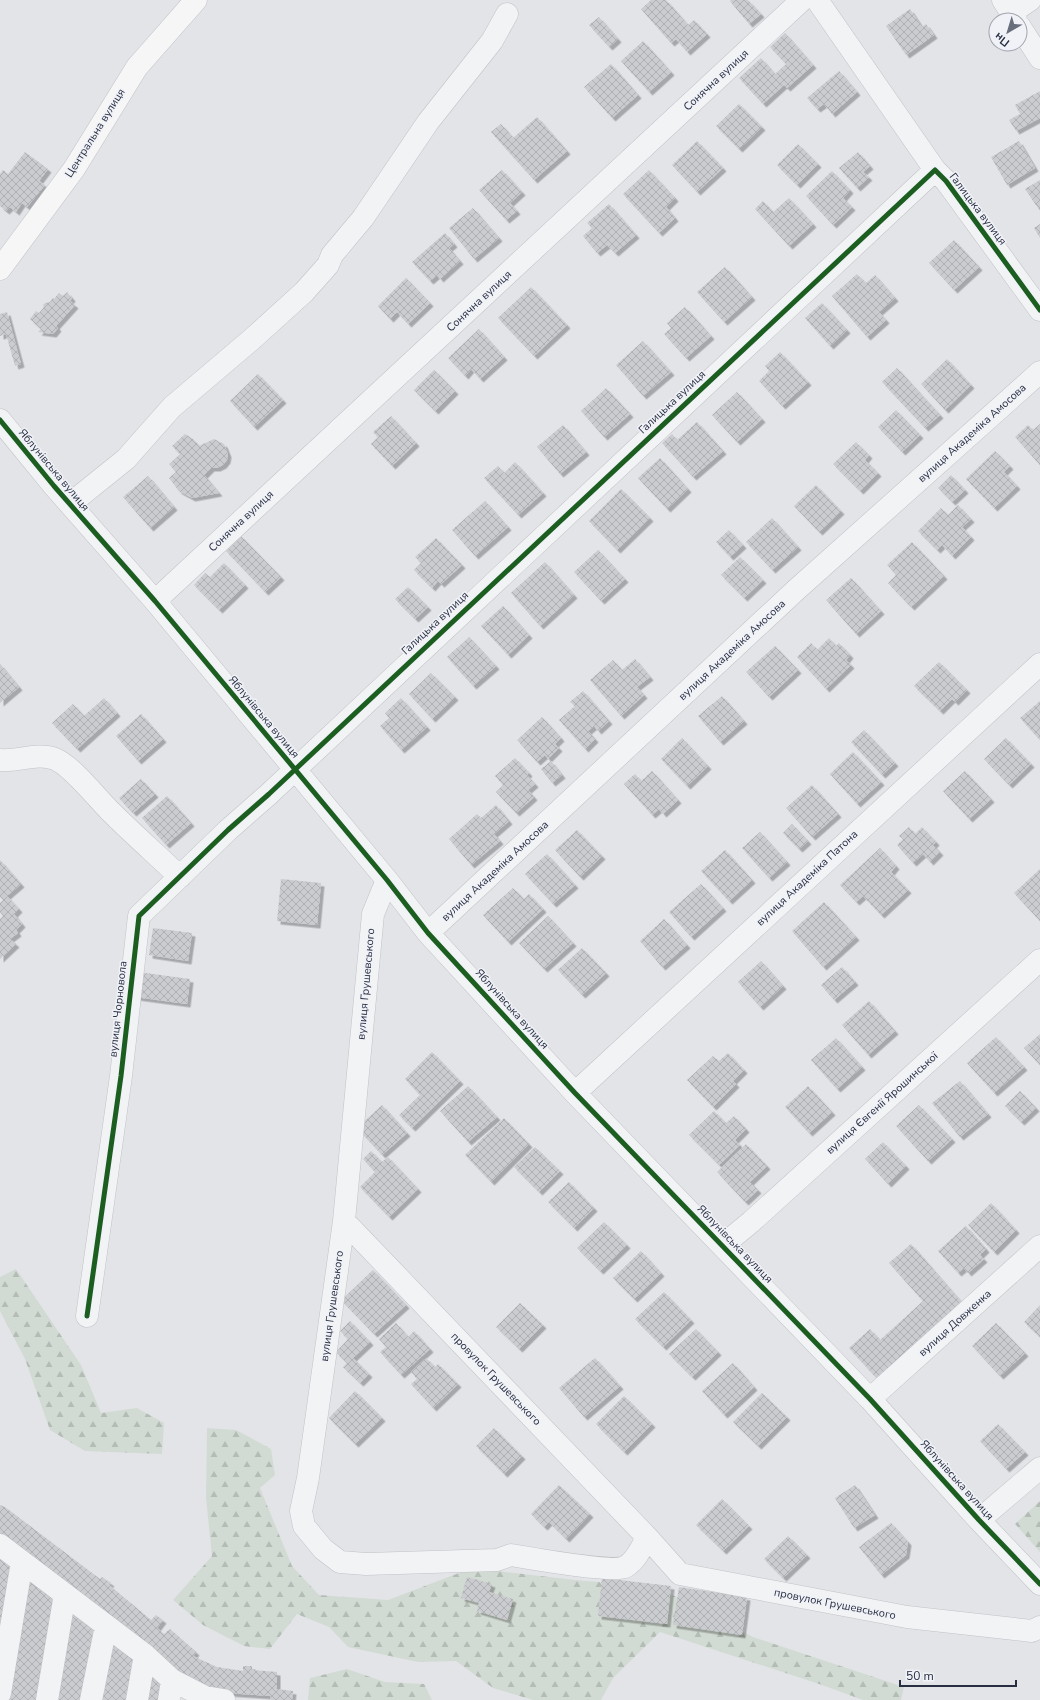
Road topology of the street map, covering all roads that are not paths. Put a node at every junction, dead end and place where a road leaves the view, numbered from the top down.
1 (195, 0) edge
2 (802, 0) edge
3 (817, 0) edge
4 (1030, 0) edge
5 (1016, 12) edge
6 (507, 14) dead end
7 (1028, 40) edge
8 (1040, 58) edge
9 (935, 170) junction
10 (0, 269) edge
11 (1040, 310) edge
12 (1040, 372) edge
13 (0, 420) edge
14 (70, 504) junction
15 (155, 601) junction
16 (1040, 664) edge
17 (0, 760) edge
18 (294, 769) junction
19 (180, 877) junction
20 (387, 880) junction
21 (428, 933) junction
22 (1040, 960) edge
23 (575, 1093) junction
24 (344, 1222) junction
25 (723, 1245) junction
26 (1040, 1246) edge
27 (87, 1316) dead end
28 (870, 1399) junction
29 (1040, 1468) edge
30 (978, 1520) junction
31 (647, 1537) junction
32 (0, 1545) edge
33 (22, 1562) junction
34 (1040, 1584) edge
35 (65, 1594) junction
36 (106, 1626) junction
37 (1040, 1627) edge
38 (145, 1655) junction
39 (170, 1690) edge
40 (0, 1693) edge
41 (211, 1699) edge
42 (47, 1700) edge
43 (90, 1700) edge
44 (137, 1700) edge

1 - 10 main road, Центральна вулиця
2 - 15 street, Сонячна вулиця
3 - 9 street
4 - 5 street
6 - 14 street
7 - 8 street
9 - 11 street, Галицька вулиця
9 - 18 street, Галицька вулиця
12 - 21 street, вулиця Академіка Амосова
13 - 14 street, Яблунівська вулиця
14 - 15 street, Яблунівська вулиця
15 - 18 street, Яблунівська вулиця
16 - 23 street, вулиця Академіка Патона
17 - 19 street
18 - 19 street, вулиця Чорновола
18 - 20 street, Яблунівська вулиця
19 - 27 street, вулиця Чорновола
20 - 21 street, Яблунівська вулиця
20 - 24 street, вулиця Грушевського
21 - 23 street, Яблунівська вулиця
22 - 25 street, вулиця Євгенії Ярошинської
23 - 25 street, Яблунівська вулиця
24 - 31 street, провулок Грушевського
24 - 31 street, вулиця Грушевського
25 - 28 street, Яблунівська вулиця
26 - 28 street, вулиця Довженка
28 - 30 street, Яблунівська вулиця
29 - 30 street
30 - 34 street, Яблунівська вулиця
31 - 37 street, провулок Грушевського
32 - 33 street
33 - 35 street
33 - 40 street
35 - 36 street
35 - 42 street
36 - 38 street
36 - 43 street
38 - 39 street
38 - 44 street
39 - 41 street

